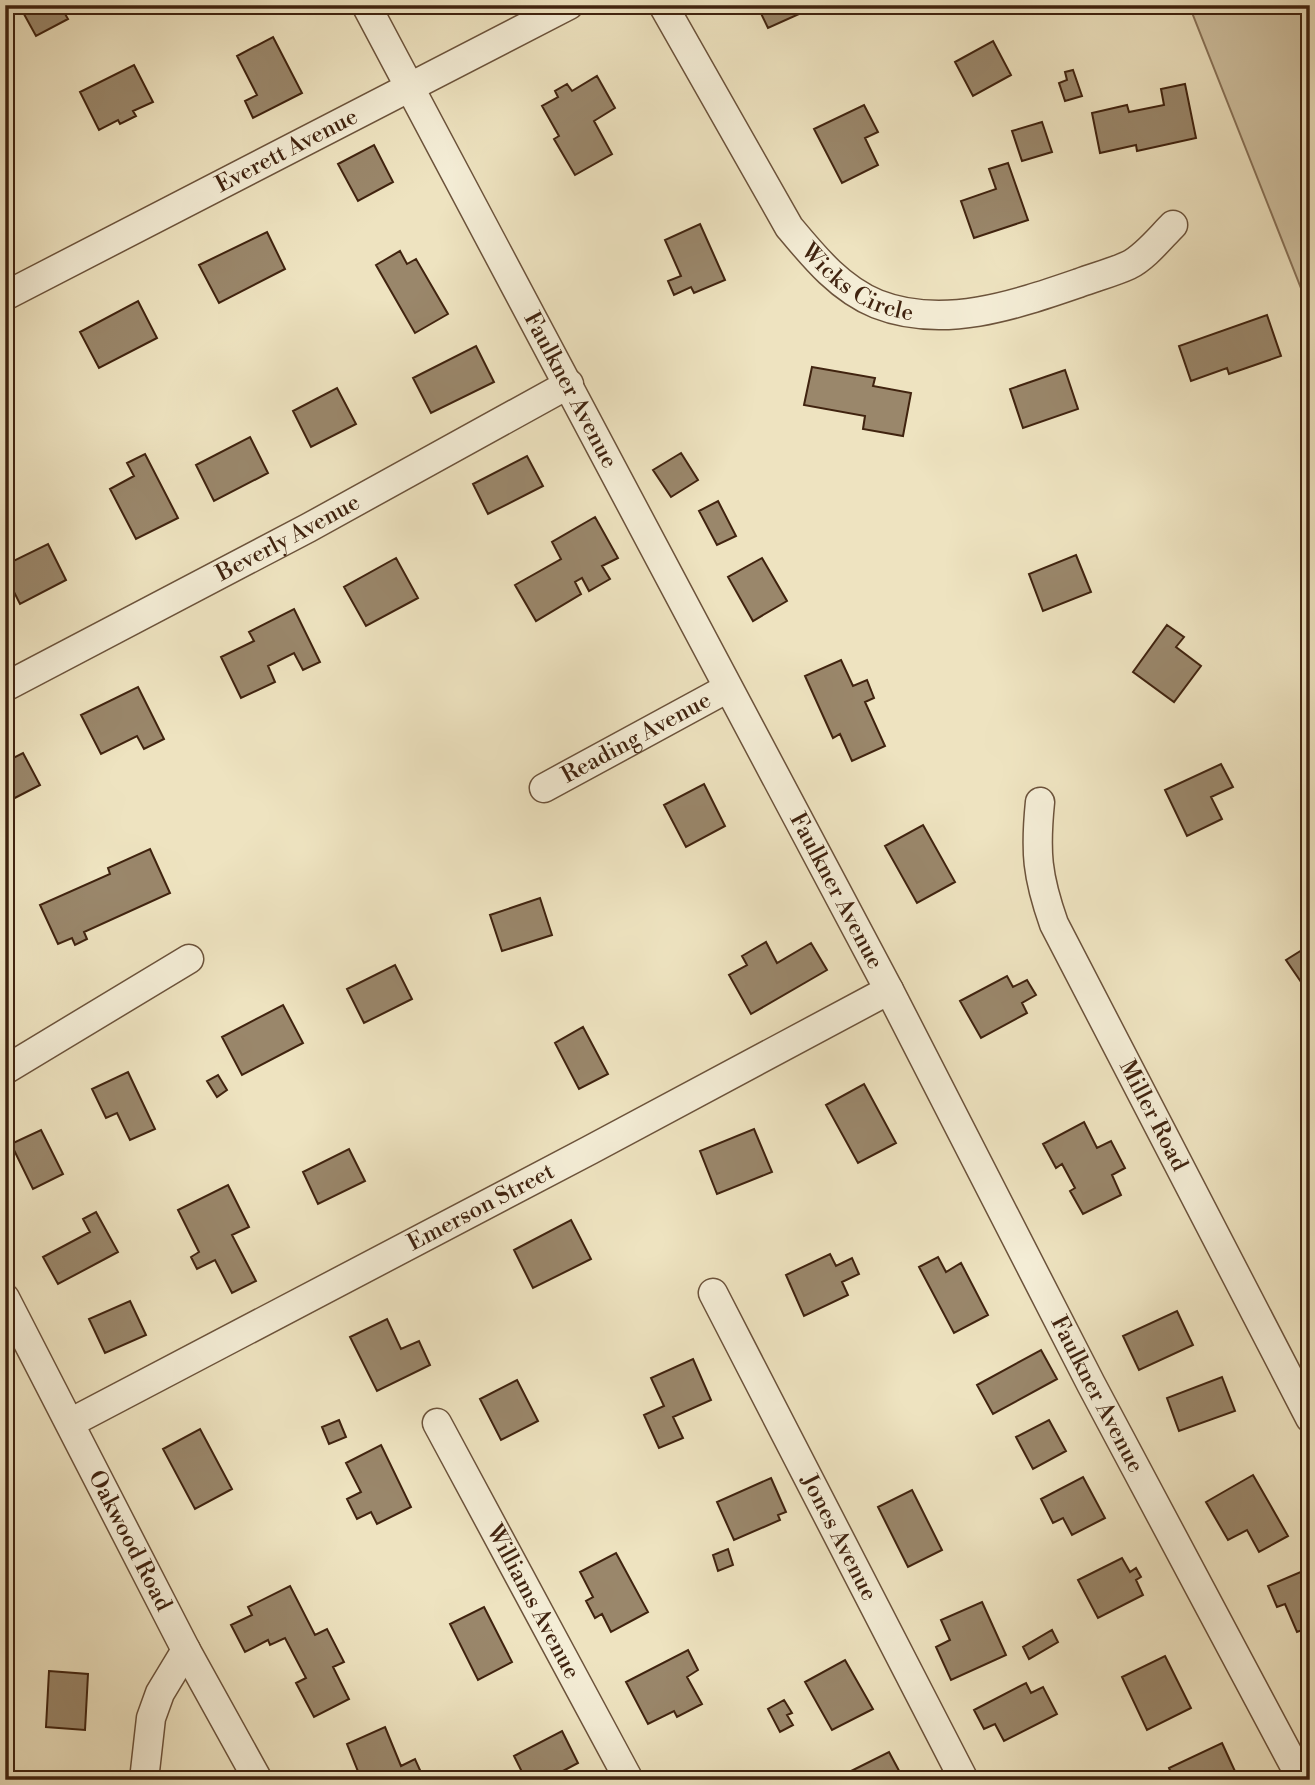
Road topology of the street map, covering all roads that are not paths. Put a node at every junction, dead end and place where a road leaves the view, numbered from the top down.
1 (366, 5) edge
2 (569, 5) edge
3 (663, 5) edge
4 (410, 88) junction
5 (1172, 226) dead end
6 (5, 296) edge
7 (569, 384) junction
8 (5, 687) edge
9 (728, 688) junction
10 (544, 788) dead end
11 (1040, 802) dead end
12 (189, 959) dead end
13 (889, 990) junction
14 (5, 1070) edge
15 (713, 1293) dead end
16 (5, 1298) edge
17 (1310, 1418) edge
18 (70, 1423) junction
19 (437, 1423) dead end
20 (186, 1650) junction
21 (144, 1780) edge
22 (257, 1780) edge
23 (629, 1780) edge
24 (964, 1780) edge
25 (1302, 1780) edge

1 - 4 street, Faulkner Avenue
2 - 4 street, Everett Avenue
3 - 5 street, Wicks Circle
4 - 6 street, Everett Avenue
4 - 7 street, Faulkner Avenue
7 - 8 street, Beverly Avenue
7 - 9 street, Faulkner Avenue
9 - 10 street, Reading Avenue
9 - 13 street, Faulkner Avenue
11 - 17 street, Miller Road
12 - 14 street
13 - 18 street, Emerson Street
13 - 25 street, Faulkner Avenue
15 - 24 street, Jones Avenue
16 - 18 street, Oakwood Road
18 - 20 street, Oakwood Road
19 - 23 street, Williams Avenue
20 - 21 street
20 - 22 street, Oakwood Road

